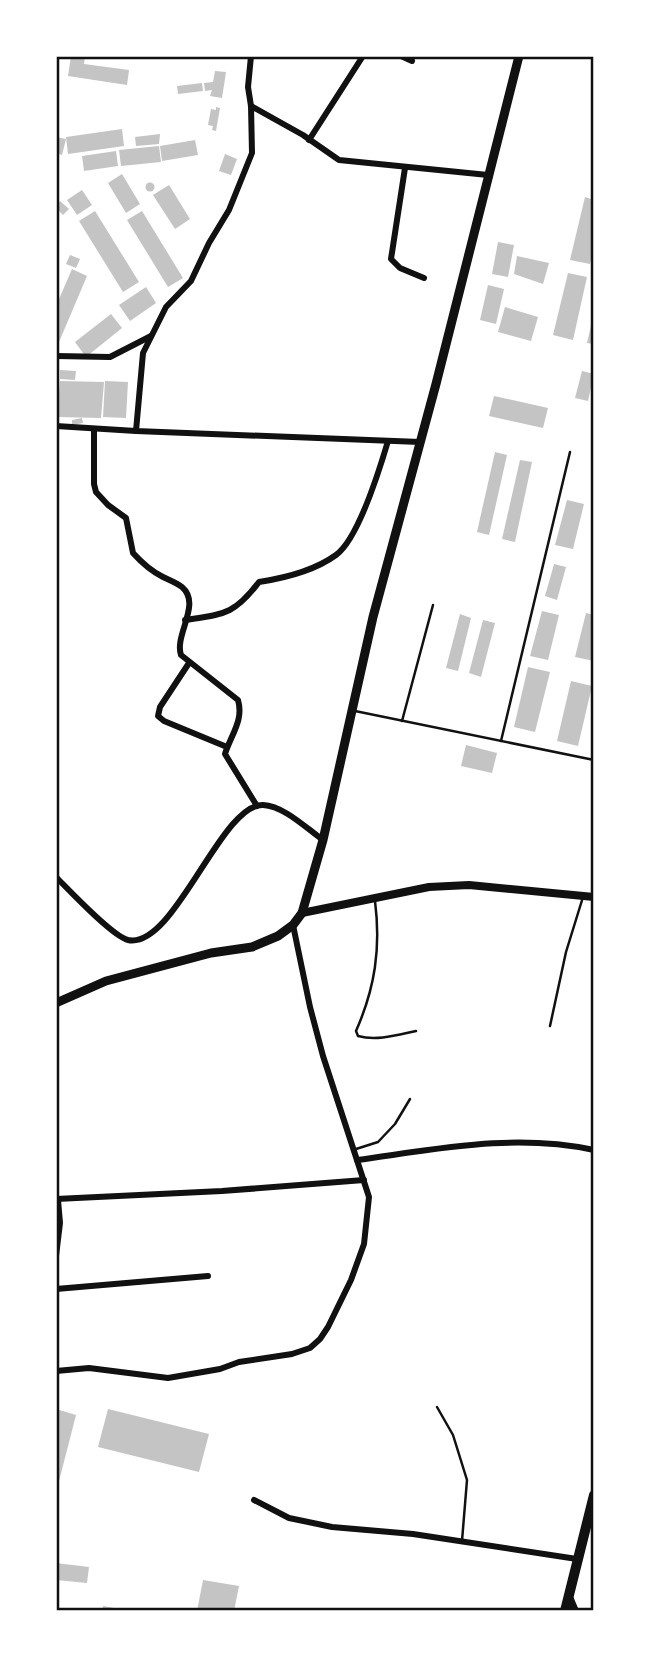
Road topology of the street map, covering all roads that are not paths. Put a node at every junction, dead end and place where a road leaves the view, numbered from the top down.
1 (251, 56) edge
2 (363, 56) edge
3 (401, 56) edge
4 (519, 56) edge
5 (412, 61) dead end
6 (251, 106) junction
7 (309, 140) junction
8 (405, 168) junction
9 (488, 175) junction
10 (424, 278) dead end
11 (151, 336) junction
12 (56, 356) edge
13 (56, 426) edge
14 (94, 429) junction
15 (136, 431) junction
16 (388, 441) junction
17 (420, 442) junction
18 (570, 452) dead end
19 (433, 605) dead end
20 (185, 620) junction
21 (189, 663) junction
22 (352, 710) junction
23 (402, 721) junction
24 (500, 741) junction
25 (227, 747) junction
26 (594, 760) edge
27 (257, 806) junction
28 (323, 840) junction
29 (56, 877) edge
30 (584, 896) junction
31 (594, 897) edge
32 (374, 898) junction
33 (302, 913) junction
34 (293, 925) junction
35 (56, 1003) edge
36 (550, 1026) dead end
37 (416, 1031) dead end
38 (410, 1099) dead end
39 (353, 1150) junction
40 (594, 1150) edge
41 (357, 1160) junction
42 (364, 1180) junction
43 (57, 1199) edge
44 (56, 1256) edge
45 (208, 1276) dead end
46 (56, 1289) edge
47 (56, 1371) edge
48 (437, 1407) dead end
49 (594, 1495) edge
50 (254, 1500) dead end
51 (462, 1542) junction
52 (578, 1559) junction
53 (569, 1597) junction
54 (565, 1611) edge
55 (575, 1611) edge

1 - 6 street
2 - 7 street
3 - 5 street
4 - 9 main road
6 - 7 street
6 - 11 street
7 - 8 street
8 - 9 street
8 - 10 street
9 - 17 main road
11 - 12 street
11 - 15 street
13 - 14 street
14 - 15 street
14 - 20 street
15 - 16 street
16 - 17 street
16 - 20 street
17 - 22 main road
18 - 24 lane
19 - 23 lane
20 - 21 street
21 - 25 street
21 - 25 street
22 - 23 lane
22 - 28 main road
23 - 24 lane
24 - 26 lane
25 - 27 street
27 - 28 street
27 - 29 street
28 - 33 main road
30 - 31 main road
30 - 32 main road
30 - 36 lane
32 - 33 main road
32 - 37 lane
33 - 34 main road
34 - 35 main road
34 - 39 street
38 - 39 lane
39 - 41 street
40 - 41 street
41 - 42 street
42 - 43 street
42 - 47 street
43 - 44 street
45 - 46 street
48 - 51 lane
49 - 52 highway
50 - 51 street
51 - 52 street
52 - 53 highway
53 - 54 highway
53 - 55 main road

